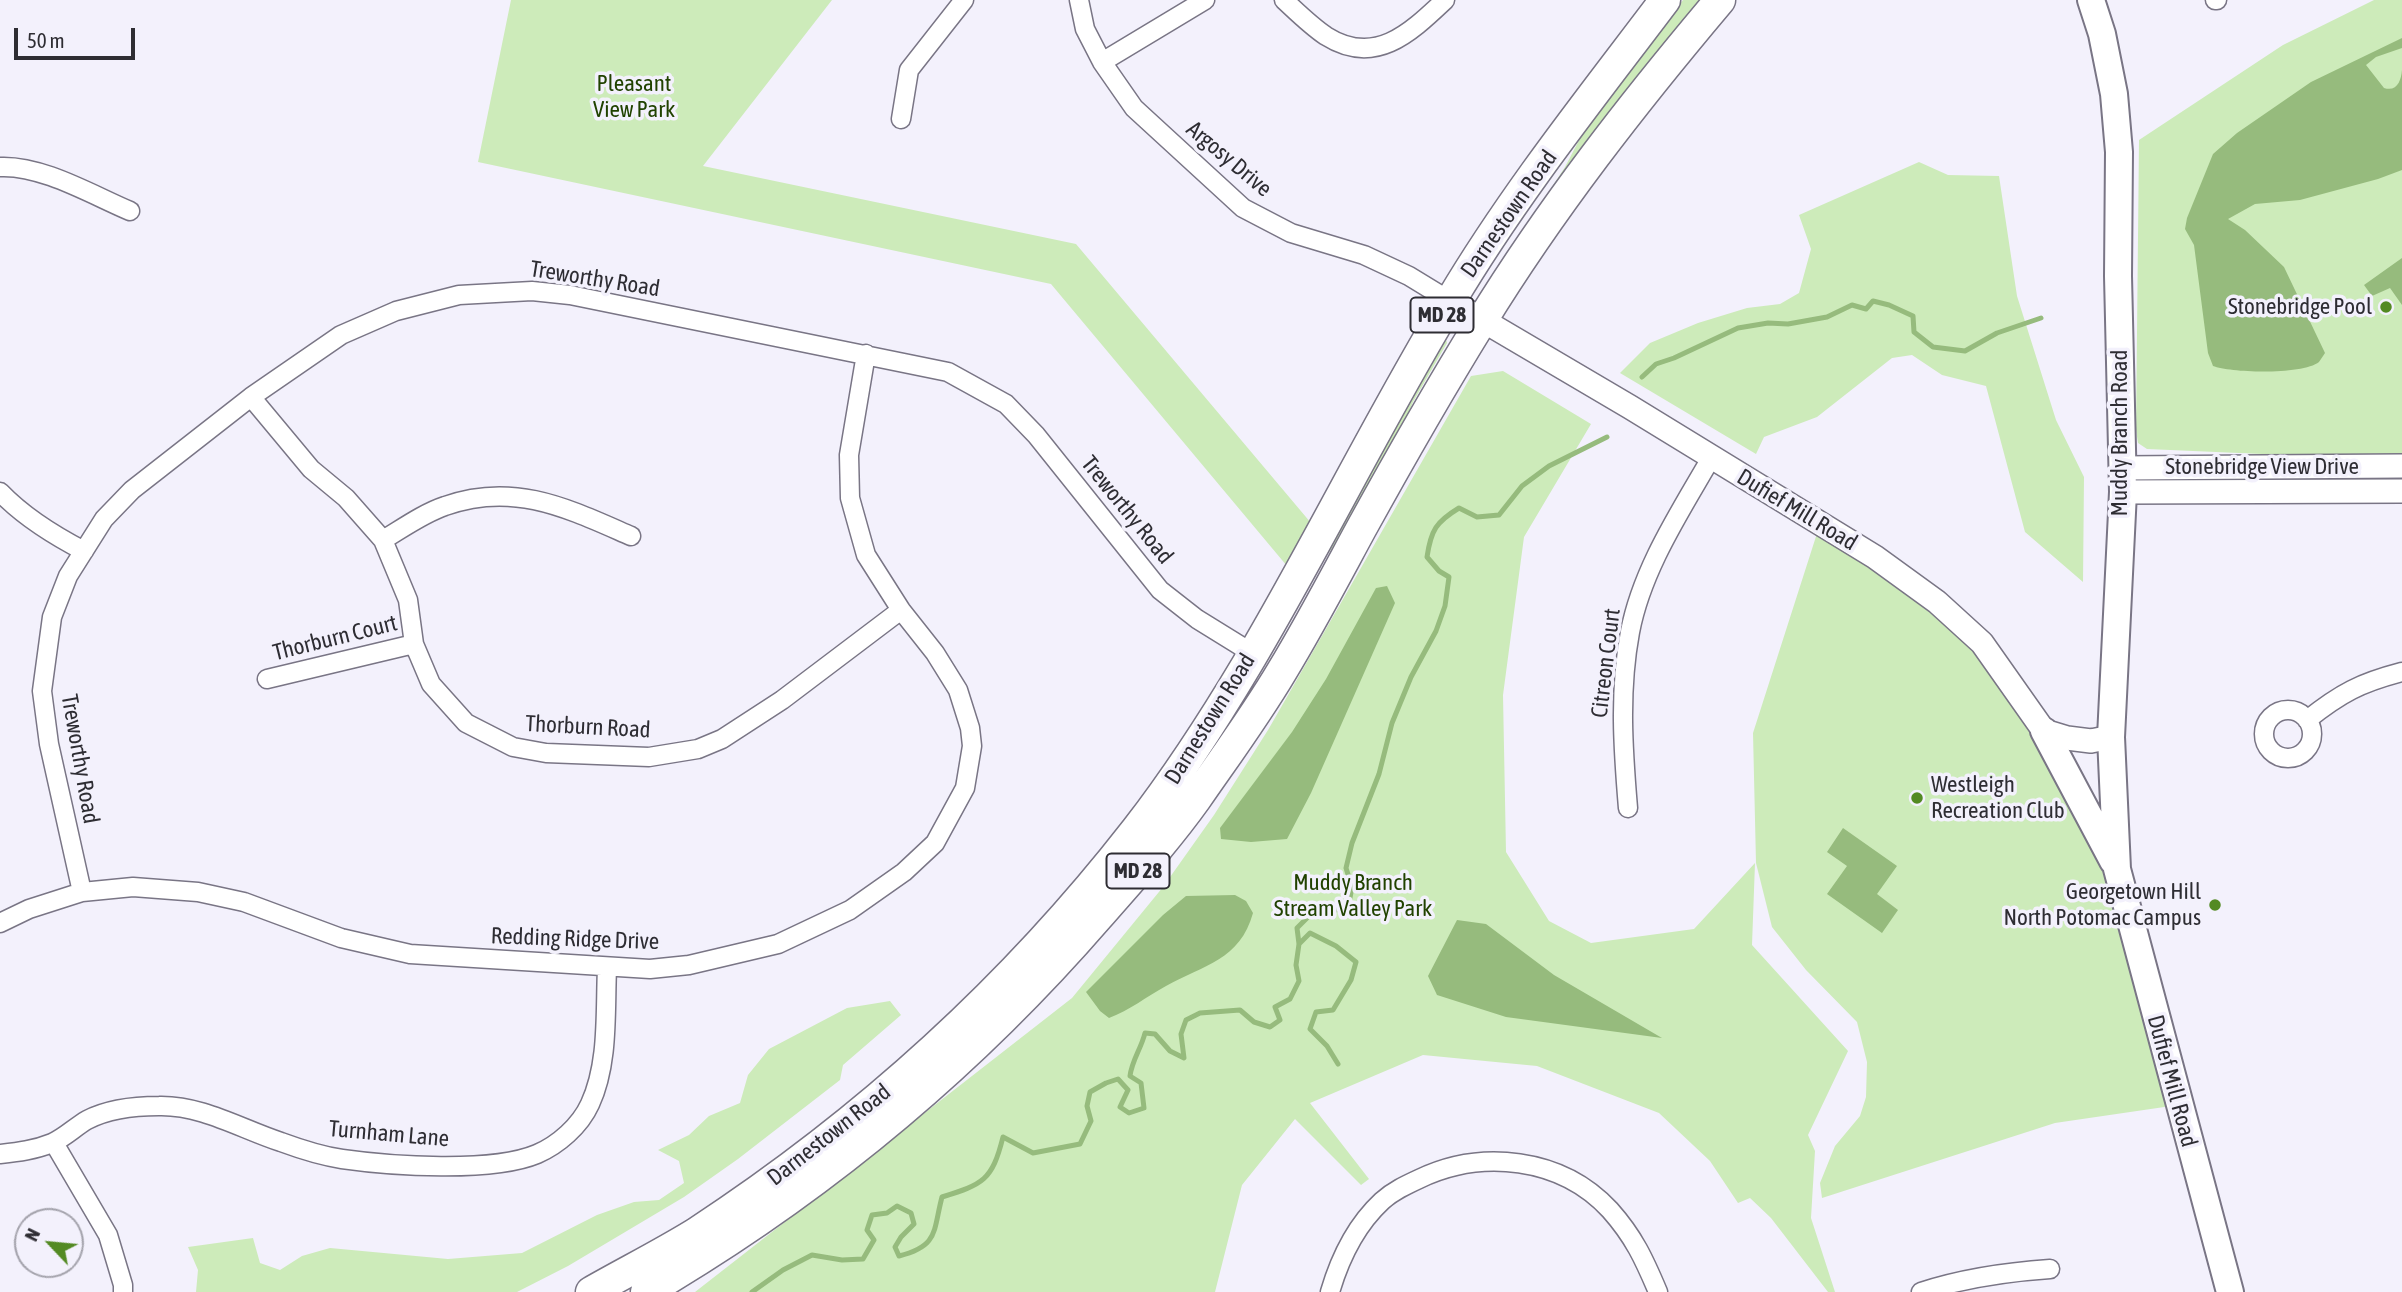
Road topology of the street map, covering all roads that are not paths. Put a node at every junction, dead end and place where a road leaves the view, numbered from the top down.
1 (964, 0) edge
2 (1079, 0) edge
3 (1205, 0) edge
4 (1284, 0) edge
5 (1445, 0) edge
6 (1665, 0) edge
7 (1720, 0) edge
8 (2091, 0) edge
9 (1102, 62) junction
10 (901, 120) dead end
11 (0, 167) edge
12 (130, 211) dead end
13 (1450, 301) junction
14 (1482, 320) junction
15 (866, 354) junction
16 (251, 397) junction
17 (1711, 458) junction
18 (2402, 466) edge
19 (2122, 480) junction
20 (2402, 491) edge
21 (0, 492) edge
22 (631, 536) dead end
23 (383, 540) junction
24 (84, 551) junction
25 (901, 610) junction
26 (414, 644) junction
27 (1252, 653) junction
28 (2402, 672) edge
29 (267, 679) dead end
30 (2307, 720) dead end
31 (2044, 731) junction
32 (2111, 737) junction
33 (1628, 808) dead end
34 (2117, 869) junction
35 (82, 892) junction
36 (0, 923) edge
37 (607, 968) junction
38 (54, 1143) junction
39 (0, 1154) edge
40 (2050, 1269) dead end
41 (123, 1292) edge
42 (591, 1292) edge
43 (646, 1292) edge
44 (1330, 1292) edge
45 (1658, 1292) edge
46 (1921, 1292) edge
47 (2230, 1292) edge

1 - 10 street
2 - 9 street, Argosy Drive
3 - 9 street
4 - 5 street
6 - 13 main road, Darnestown Road / MD 28
7 - 14 main road, Darnestown Road / MD 28
8 - 19 main road, Muddy Branch Road
9 - 13 street, Argosy Drive
11 - 12 street
13 - 14 street, Dufief Mill Road
13 - 27 main road, Darnestown Road / MD 28
14 - 17 street, Dufief Mill Road
14 - 43 main road, Darnestown Road / MD 28
15 - 16 street, Treworthy Road
15 - 25 street, Redding Ridge Drive
15 - 27 street, Treworthy Road
16 - 23 street, Thorburn Road
16 - 24 street, Treworthy Road
17 - 31 street, Dufief Mill Road
17 - 33 street, Citreon Court
18 - 19 street, Stonebridge View Drive
19 - 20 street, Stonebridge View Drive
19 - 32 main road, Muddy Branch Road
21 - 24 street
22 - 23 street
23 - 26 street, Thorburn Road
24 - 35 street, Treworthy Road
25 - 26 street, Thorburn Road
25 - 37 street, Redding Ridge Drive
26 - 29 street, Thorburn Court
27 - 42 main road, Darnestown Road / MD 28
28 - 30 street
31 - 32 street
31 - 34 main road
32 - 34 main road, Muddy Branch Road
34 - 47 main road, Dufief Mill Road
35 - 36 street, Redding Ridge Drive
35 - 37 street, Redding Ridge Drive
37 - 38 street, Turnham Lane
38 - 39 street, Turnham Lane
38 - 41 street
40 - 46 street
44 - 45 street

